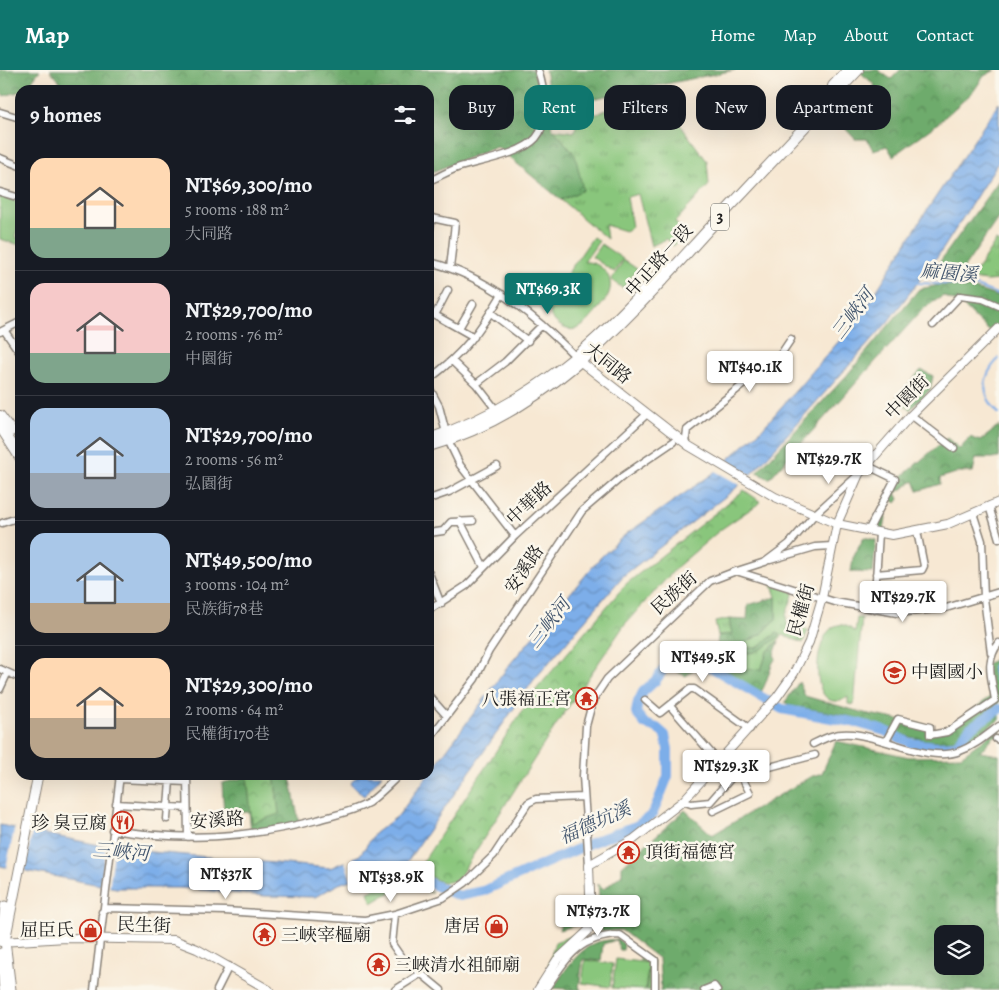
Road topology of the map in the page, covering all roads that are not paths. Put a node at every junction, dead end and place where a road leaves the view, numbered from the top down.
1 (538, 70) edge
2 (848, 70) edge
3 (858, 70) edge
4 (0, 112) edge
5 (15, 116) edge
6 (0, 158) edge
7 (15, 164) edge
8 (434, 179) edge
9 (0, 192) edge
10 (15, 196) edge
11 (434, 219) edge
12 (434, 263) edge
13 (450, 268) junction
14 (448, 290) dead end
15 (502, 294) junction
16 (473, 304) dead end
17 (999, 306) edge
18 (434, 311) edge
19 (491, 313) junction
20 (434, 315) edge
21 (15, 324) edge
22 (542, 324) junction
23 (933, 325) dead end
24 (459, 328) junction
25 (999, 328) edge
26 (2, 331) edge
27 (474, 337) junction
28 (791, 339) dead end
29 (528, 340) junction
30 (15, 348) edge
31 (578, 360) junction
32 (452, 362) junction
33 (434, 375) edge
34 (476, 384) junction
35 (434, 396) edge
36 (497, 411) junction
37 (647, 414) junction
38 (911, 415) junction
39 (0, 416) edge
40 (0, 426) edge
41 (447, 437) junction
42 (15, 438) edge
43 (434, 438) edge
44 (673, 442) dead end
45 (688, 442) junction
46 (434, 444) edge
47 (954, 448) dead end
48 (15, 449) edge
49 (866, 465) junction
50 (497, 466) dead end
51 (859, 474) junction
52 (471, 480) junction
53 (434, 497) edge
54 (999, 502) edge
55 (990, 506) junction
56 (973, 513) junction
57 (815, 514) junction
58 (15, 519) edge
59 (460, 521) junction
60 (473, 521) dead end
61 (2, 523) dead end
62 (837, 524) junction
63 (868, 531) junction
64 (917, 531) junction
65 (434, 532) edge
66 (879, 533) junction
67 (515, 536) junction
68 (999, 539) edge
69 (832, 546) junction
70 (765, 562) junction
71 (484, 567) junction
72 (736, 571) junction
73 (876, 574) junction
74 (434, 586) edge
75 (999, 592) edge
76 (822, 598) junction
77 (984, 598) junction
78 (441, 604) junction
79 (434, 608) edge
80 (874, 610) junction
81 (999, 643) edge
82 (991, 653) junction
83 (0, 669) edge
84 (7, 674) junction
85 (15, 676) edge
86 (0, 689) edge
87 (645, 700) dead end
88 (434, 702) edge
89 (670, 706) junction
90 (446, 715) junction
91 (999, 726) edge
92 (750, 729) junction
93 (434, 732) edge
94 (886, 739) junction
95 (813, 744) dead end
96 (815, 755) dead end
97 (719, 764) junction
98 (740, 774) junction
99 (732, 777) junction
100 (31, 780) edge
101 (36, 780) edge
102 (119, 780) edge
103 (160, 780) edge
104 (176, 780) edge
105 (187, 780) edge
106 (393, 780) edge
107 (170, 781) junction
108 (583, 797) junction
109 (30, 798) junction
110 (683, 801) junction
111 (116, 804) junction
112 (168, 807) junction
113 (188, 808) junction
114 (713, 811) dead end
115 (167, 819) dead end
116 (112, 830) junction
117 (188, 837) junction
118 (589, 865) junction
119 (102, 909) junction
120 (395, 914) junction
121 (99, 939) junction
122 (1, 941) edge
123 (229, 966) junction
124 (420, 974) junction
125 (539, 988) edge
126 (4, 990) edge
127 (11, 990) edge
128 (94, 990) edge
129 (217, 990) edge
130 (269, 990) edge
131 (395, 990) edge
132 (441, 990) edge
133 (655, 990) edge
134 (704, 990) edge
135 (717, 990) edge

1 - 8 street
2 - 31 main road, 中正路一段 / 3
3 - 31 main road, 中正路一段 / 3
4 - 5 street
6 - 7 street
9 - 10 street
11 - 13 street
12 - 13 street, 大同路
13 - 15 street, 大同路
14 - 18 street
15 - 19 street
15 - 22 street, 大同路
16 - 24 street
17 - 23 street
19 - 27 street
19 - 29 street
20 - 24 street
21 - 26 street
22 - 29 street
22 - 31 street, 大同路
24 - 27 street
25 - 38 street, 中園街
26 - 30 street
27 - 32 street
28 - 45 street
29 - 34 street
31 - 36 main road, 中正路一段 / 3
31 - 37 street, 大同路
31 - 41 main road, 中正路一段 / 3
32 - 33 street
32 - 34 street
34 - 36 street
35 - 41 street
36 - 41 main road, 中正路一段 / 3
37 - 45 street, 大同路
37 - 67 street, 中華路
38 - 47 street
38 - 49 street, 中園街
39 - 42 main road
40 - 48 main road
41 - 43 main road, 中正路一段 / 3
41 - 46 main road, 中正路一段 / 3
41 - 52 street
44 - 90 street, 安溪路
45 - 57 street, 大同路
49 - 51 street, 中園街
49 - 63 street
50 - 52 street
51 - 57 street
51 - 62 street, 中園街
52 - 53 street
52 - 67 street
54 - 55 street
55 - 56 street
55 - 68 street
56 - 64 street
56 - 77 street
57 - 62 street
57 - 70 street
58 - 61 street
59 - 60 street
59 - 65 street
59 - 71 street
62 - 63 street
62 - 69 street, 民權街
63 - 66 street
64 - 66 street
64 - 73 street
66 - 73 street
67 - 71 street, 中華路
69 - 70 street, 民族街
69 - 76 street, 民權街
70 - 72 street, 民族街
71 - 78 street, 中華路
72 - 76 street
72 - 108 street, 民族街
73 - 80 street
74 - 78 street
75 - 77 street
76 - 80 street
76 - 92 street, 民權街
77 - 80 street
77 - 82 street
78 - 79 street, 中華路
81 - 82 street
82 - 94 street
83 - 84 street
84 - 85 street
84 - 86 street
87 - 89 street
88 - 90 street
89 - 92 street
89 - 97 street
90 - 93 street, 安溪路
91 - 94 street
92 - 97 street
94 - 95 street
96 - 98 street
97 - 99 street
97 - 110 street
98 - 99 street
98 - 114 street
99 - 110 street
100 - 109 main road
101 - 109 main road
102 - 111 street
103 - 107 street
104 - 107 street
105 - 113 street
106 - 117 street, 安溪路
107 - 112 street
108 - 118 street, 民族街
108 - 120 street
109 - 122 main road
110 - 118 street
111 - 112 street
111 - 116 street
112 - 113 street
112 - 115 street
113 - 117 street
116 - 117 street, 安溪路
116 - 119 street
118 - 125 street
119 - 120 street
119 - 121 street
120 - 124 street
121 - 122 street, 民生街
121 - 123 street, 民生街
121 - 128 street
122 - 126 main road
122 - 127 main road
123 - 129 street
123 - 130 street, 民生街
124 - 131 street
124 - 132 street
125 - 133 street
134 - 135 street

